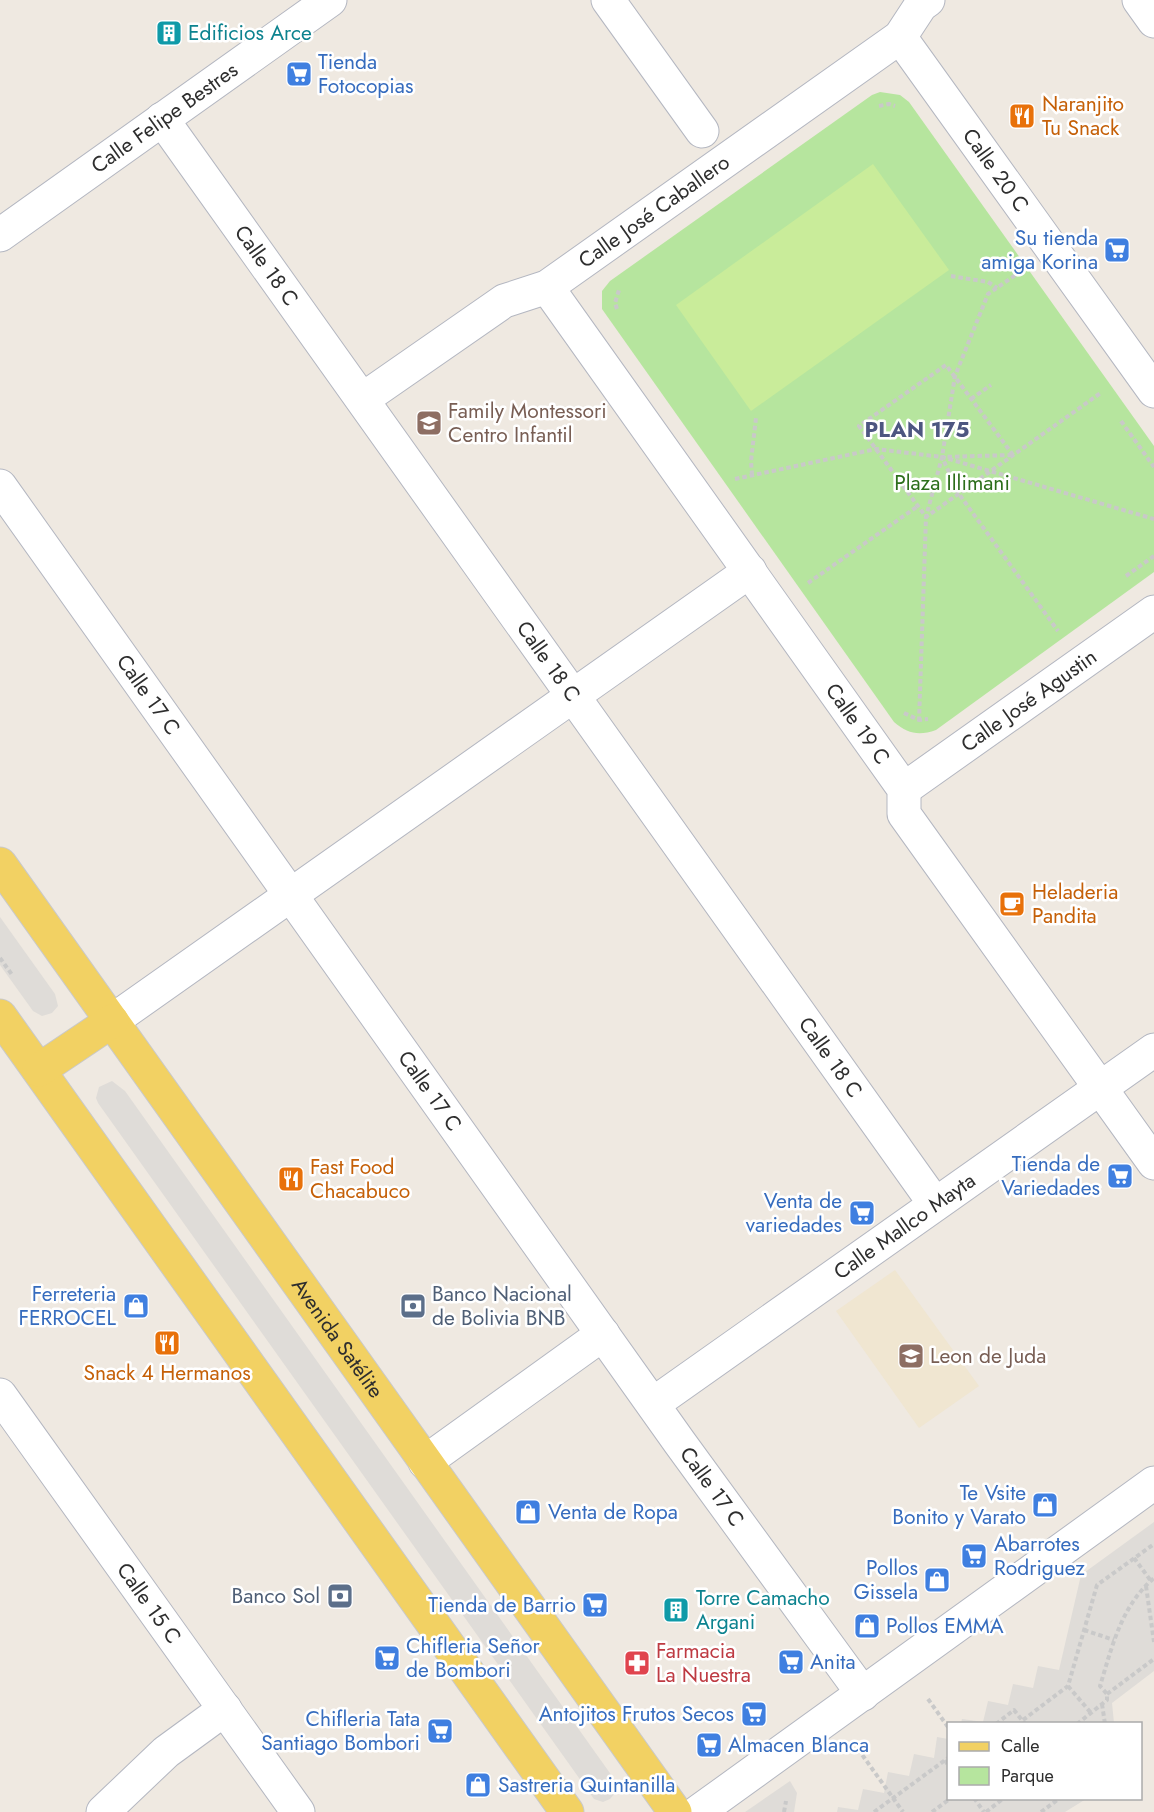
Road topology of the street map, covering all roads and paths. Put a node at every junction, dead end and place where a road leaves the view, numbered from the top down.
1 (330, 0) edge
2 (608, 0) edge
3 (928, 0) edge
4 (1139, 0) edge
5 (1154, 21) edge
6 (900, 37) junction
7 (162, 119) junction
8 (702, 131) dead end
9 (0, 235) edge
10 (1018, 274) dead end
11 (951, 276) dead end
12 (547, 287) junction
13 (997, 288) junction
14 (955, 376) junction
15 (991, 385) dead end
16 (1106, 389) dead end
17 (1154, 391) edge
18 (1101, 393) junction
19 (363, 399) junction
20 (971, 399) junction
21 (1108, 402) dead end
22 (1114, 411) dead end
23 (756, 418) dead end
24 (876, 449) junction
25 (1013, 455) junction
26 (942, 457) junction
27 (1154, 467) edge
28 (990, 472) junction
29 (752, 476) junction
30 (737, 479) dead end
31 (0, 486) edge
32 (958, 494) junction
33 (918, 506) junction
34 (926, 517) junction
35 (1154, 519) edge
36 (750, 571) junction
37 (809, 582) dead end
38 (1154, 612) edge
39 (1063, 638) dead end
40 (573, 696) junction
41 (919, 720) dead end
42 (904, 789) junction
43 (0, 864) edge
44 (291, 896) junction
45 (0, 1016) edge
46 (112, 1021) junction
47 (1154, 1050) edge
48 (39, 1070) junction
49 (1099, 1088) junction
50 (1154, 1163) edge
51 (935, 1204) junction
52 (603, 1334) junction
53 (0, 1395) edge
54 (653, 1404) junction
55 (12, 1438) edge
56 (425, 1462) junction
57 (1154, 1483) edge
58 (1154, 1544) edge
59 (1134, 1558) junction
60 (1152, 1580) edge
61 (1146, 1587) junction
62 (1084, 1630) junction
63 (1114, 1640) junction
64 (1154, 1642) edge
65 (1154, 1659) edge
66 (1068, 1686) junction
67 (863, 1694) junction
68 (1107, 1694) junction
69 (926, 1696) dead end
70 (1102, 1704) junction
71 (225, 1709) junction
72 (1091, 1713) junction
73 (999, 1722) edge
74 (1024, 1722) edge
75 (1080, 1722) edge
76 (1105, 1722) edge
77 (947, 1726) edge
78 (856, 1746) dead end
79 (946, 1759) edge
80 (893, 1798) junction
81 (786, 1799) dead end
82 (948, 1800) edge
83 (976, 1800) edge
84 (1001, 1800) edge
85 (1058, 1800) edge
86 (1046, 1810) edge
87 (103, 1812) edge
88 (298, 1812) edge
89 (567, 1812) edge
90 (675, 1812) edge
91 (698, 1812) edge
92 (784, 1812) edge
93 (874, 1812) edge
94 (903, 1812) edge
95 (932, 1812) edge
96 (985, 1812) edge
97 (1041, 1812) edge

1 - 7 street, Calle Felipe Bestres
2 - 8 street
3 - 6 street, Calle José Caballero
4 - 5 street
6 - 12 street, Calle José Caballero
6 - 17 street, Calle 20 C
7 - 9 street, Calle Felipe Bestres
7 - 19 street, Calle 18 C
10 - 13 path
11 - 13 path
12 - 19 street, Calle José Caballero
12 - 36 street, Calle 19 C
13 - 14 path
14 - 20 path
14 - 24 path
14 - 26 path
15 - 20 path
16 - 18 path
18 - 21 path
18 - 25 path
19 - 40 street, Calle 18 C
20 - 25 path
22 - 27 path
23 - 29 path
24 - 26 path
24 - 29 path
24 - 33 path
25 - 26 path
25 - 28 path
26 - 28 path
26 - 32 path
26 - 34 path
28 - 32 path
28 - 35 path
29 - 30 path
31 - 44 street, Calle 17 C
32 - 34 path
32 - 39 path
33 - 34 path
33 - 37 path
34 - 41 path
36 - 40 street
36 - 42 street, Calle 19 C
38 - 42 street, Calle José Agustin
40 - 44 street
40 - 51 street, Calle 18 C
42 - 49 street, Calle 19 C
43 - 46 main road, Avenida Satélite
44 - 46 street
44 - 52 street, Calle 17 C
45 - 48 main road
46 - 48 main road
46 - 56 main road, Avenida Satélite
47 - 49 street, Calle Mallco Mayta
48 - 89 main road
49 - 50 street, Calle 19 C
49 - 51 street, Calle Mallco Mayta
51 - 54 street, Calle Mallco Mayta
52 - 54 street, Calle 17 C
52 - 56 street
53 - 55 street, Calle 15 C
54 - 67 street, Calle 17 C
55 - 71 street, Calle 15 C
56 - 90 main road, Avenida Satélite
57 - 67 street
58 - 59 path
59 - 60 path
59 - 62 path
60 - 61 path
61 - 63 path
61 - 64 path
62 - 63 path
62 - 66 path
63 - 68 path
65 - 68 path
66 - 72 path
66 - 74 path
67 - 91 street
68 - 70 path
69 - 77 path
70 - 72 path
70 - 76 path
71 - 87 street
71 - 88 street, Calle 15 C
72 - 75 path
73 - 74 path
78 - 80 path
79 - 80 path
80 - 93 path
80 - 94 path
81 - 92 path
82 - 95 path
83 - 96 path
84 - 96 path
85 - 86 path
86 - 97 path

